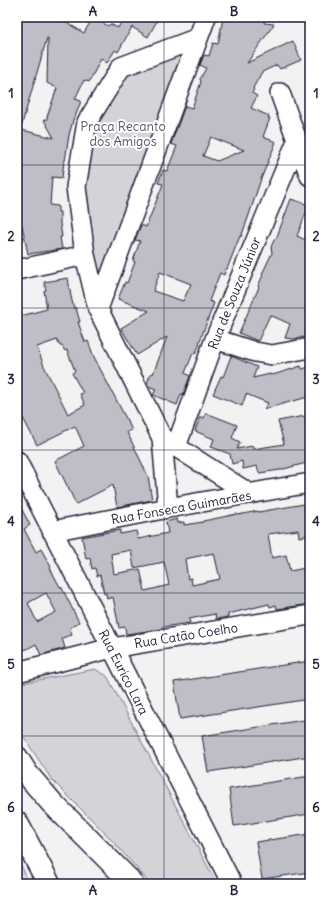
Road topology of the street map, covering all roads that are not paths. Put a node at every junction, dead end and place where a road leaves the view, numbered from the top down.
1 (206, 17) edge
2 (198, 38) junction
3 (280, 93) dead end
4 (297, 141) junction
5 (310, 176) edge
6 (85, 256) junction
7 (17, 270) edge
8 (98, 309) junction
9 (214, 339) junction
10 (310, 348) edge
11 (169, 443) junction
12 (17, 461) edge
13 (310, 483) edge
14 (250, 494) junction
15 (168, 508) junction
16 (52, 531) junction
17 (310, 615) edge
18 (112, 648) junction
19 (17, 672) edge
20 (17, 758) edge
21 (17, 823) edge
22 (49, 884) edge
23 (132, 884) edge
24 (232, 884) edge

1 - 2 street
2 - 6 street
2 - 8 street
3 - 4 street
4 - 5 street
4 - 9 street, Rua de Souza Júnior
6 - 7 street
6 - 8 street
8 - 11 street
9 - 10 street
9 - 11 street, Rua de Souza Júnior
11 - 14 street
11 - 15 street
12 - 16 street, Rua Eurico Lara
13 - 14 street, Rua Fonseca Guimarães
14 - 15 street, Rua Fonseca Guimarães
15 - 16 street, Rua Fonseca Guimarães
16 - 18 street, Rua Eurico Lara
17 - 18 street, Rua Catão Coelho
18 - 19 street, Rua Catão Coelho
18 - 24 street, Rua Eurico Lara
20 - 23 main road
21 - 22 main road

